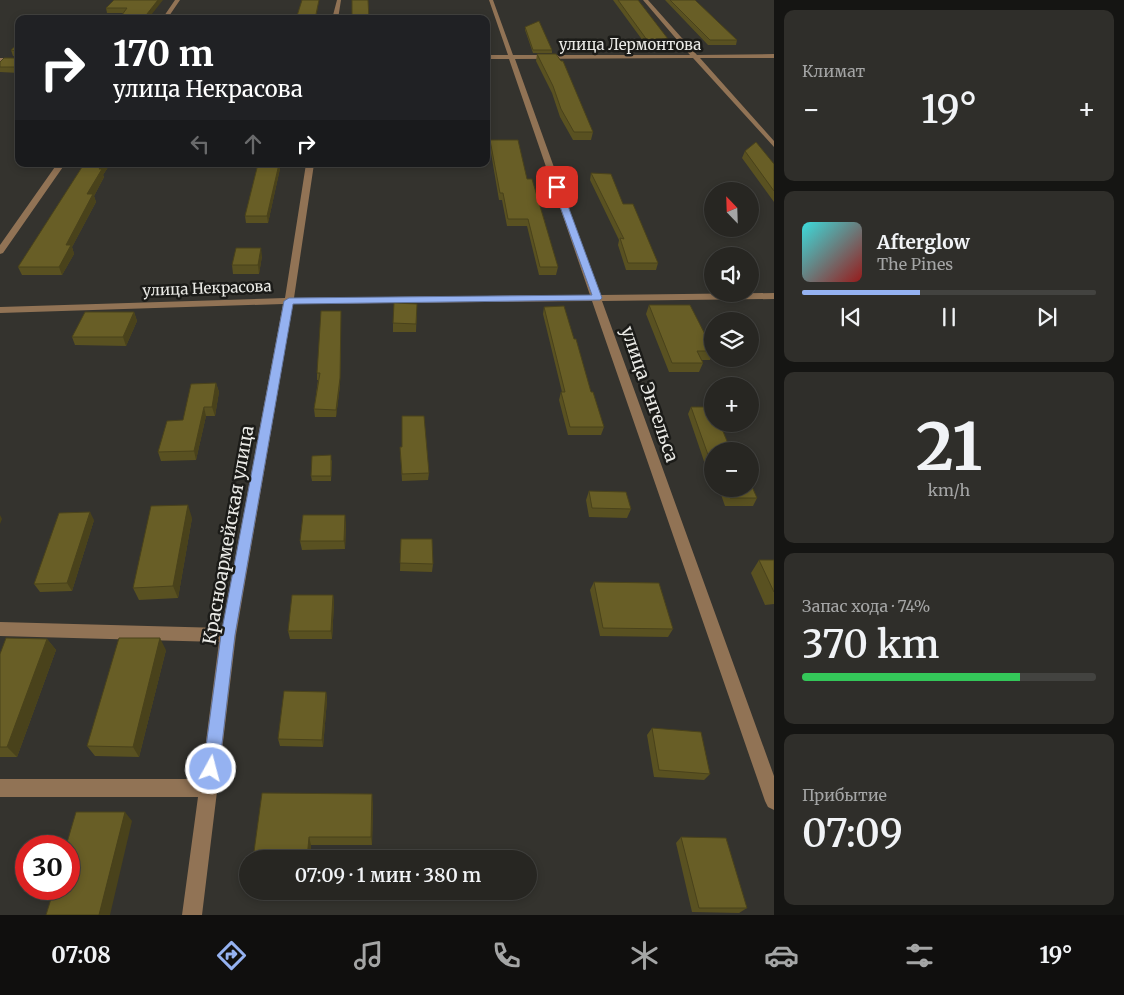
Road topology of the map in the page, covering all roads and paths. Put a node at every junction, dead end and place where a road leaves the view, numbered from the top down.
1 (178, 0) edge
2 (339, 0) edge
3 (491, 0) edge
4 (645, 0) edge
5 (167, 15) edge
6 (336, 15) edge
7 (774, 56) edge
8 (490, 57) edge
9 (510, 57) junction
10 (698, 57) junction
11 (0, 60) edge
12 (15, 60) edge
13 (774, 144) edge
14 (59, 167) edge
15 (310, 167) edge
16 (0, 251) edge
17 (774, 296) edge
18 (597, 298) junction
19 (289, 301) junction
20 (0, 310) edge
21 (0, 629) edge
22 (228, 635) junction
23 (0, 788) edge
24 (209, 788) junction
25 (774, 801) edge
26 (192, 915) edge

1 - 5 street
2 - 6 street
3 - 9 street, улица Энгельса
4 - 10 street
7 - 10 street, улица Лермонтова
8 - 9 street, улица Лермонтова
9 - 10 street, улица Лермонтова
9 - 18 street, улица Энгельса
10 - 13 street
11 - 12 street
14 - 16 street
15 - 19 street, Красноармейская улица
17 - 18 street, улица Некрасова
18 - 19 street, улица Некрасова
18 - 25 street, улица Энгельса
19 - 20 street, улица Некрасова
19 - 22 street, Красноармейская улица
21 - 22 street
22 - 24 street, Красноармейская улица
23 - 24 street
24 - 26 street, Красноармейская улица

